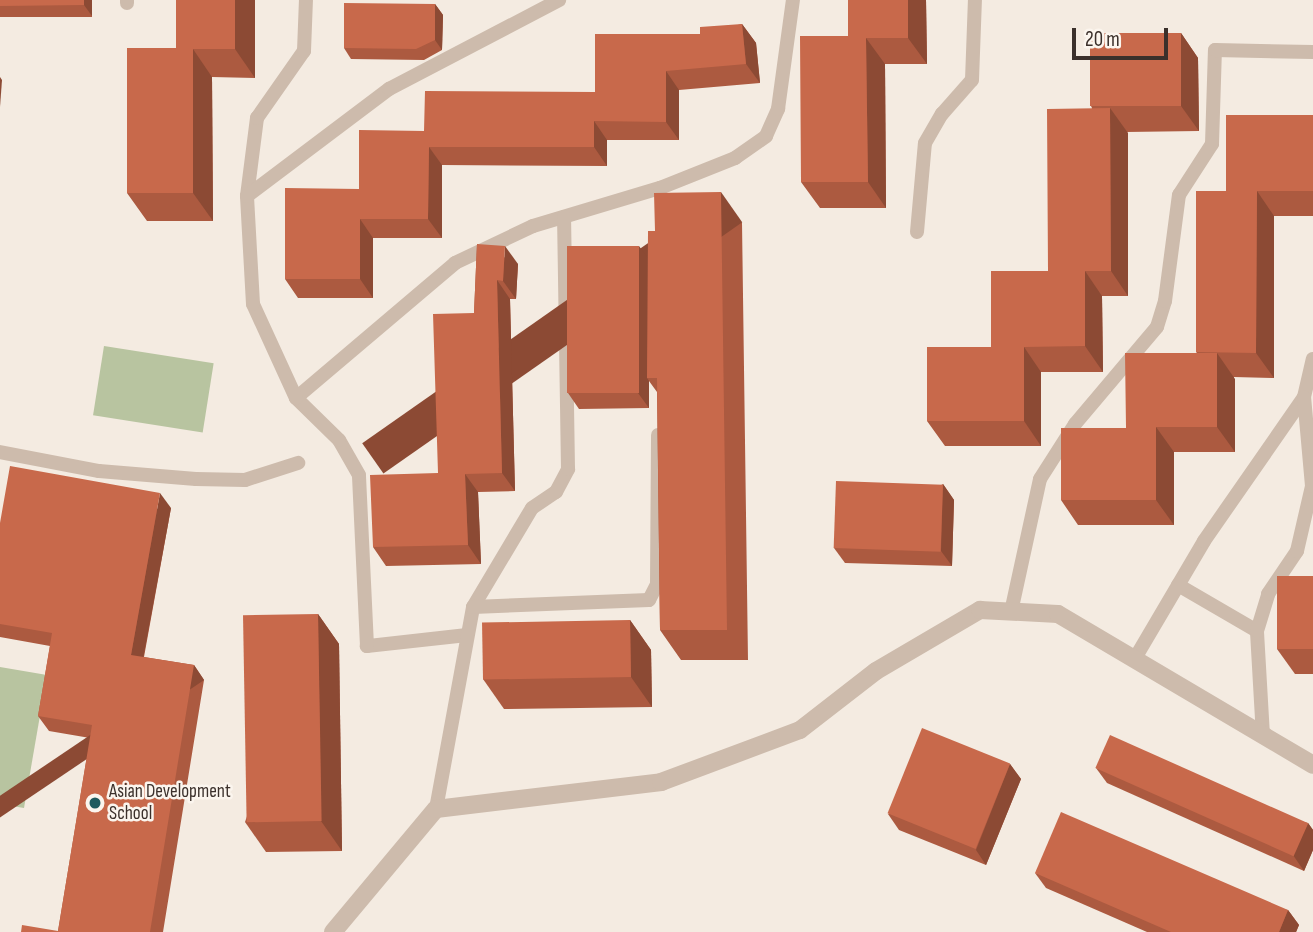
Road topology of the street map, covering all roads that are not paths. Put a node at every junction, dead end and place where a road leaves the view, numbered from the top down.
1 (306, 0) edge
2 (559, 0) edge
3 (793, 0) edge
4 (975, 0) edge
5 (1313, 52) edge
6 (247, 196) junction
7 (564, 217) junction
8 (917, 232) dead end
9 (1313, 359) edge
10 (1304, 397) junction
11 (296, 398) junction
12 (658, 421) edge
13 (0, 452) edge
14 (298, 463) dead end
15 (1178, 586) junction
16 (472, 607) junction
17 (1010, 612) junction
18 (1257, 631) junction
19 (467, 635) junction
20 (1134, 660) junction
21 (1264, 736) junction
22 (1313, 765) edge
23 (436, 809) junction
24 (333, 932) edge

1 - 6 lane
2 - 6 lane
3 - 7 lane
4 - 8 lane
5 - 17 lane
6 - 11 lane
7 - 11 lane
7 - 16 lane
9 - 10 lane
10 - 15 lane
10 - 18 lane
11 - 19 lane
12 - 16 lane
13 - 14 lane
15 - 18 lane
15 - 20 lane
16 - 19 lane
17 - 20 street
17 - 23 street
18 - 21 lane
19 - 23 lane
20 - 21 street
21 - 22 street
23 - 24 street

